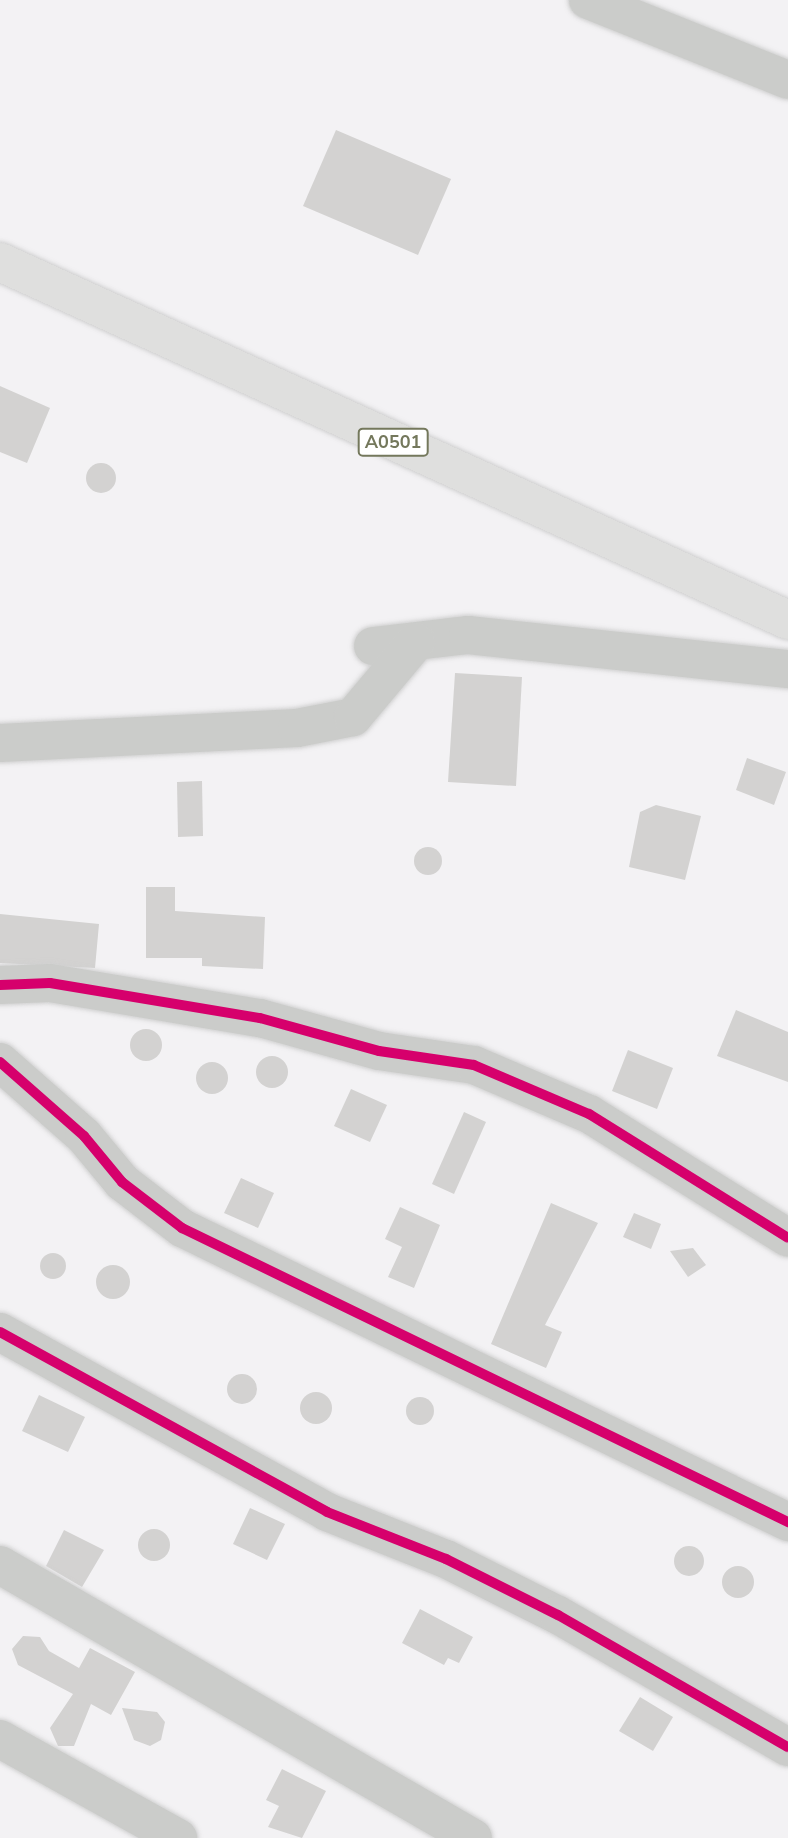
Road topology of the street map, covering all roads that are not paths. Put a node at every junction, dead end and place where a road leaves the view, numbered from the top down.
1 (588, 0) edge
2 (788, 80) edge
3 (0, 262) edge
4 (788, 620) edge
5 (416, 642) junction
6 (373, 646) dead end
7 (788, 669) edge
8 (0, 743) edge
9 (0, 985) edge
10 (0, 1062) edge
11 (788, 1238) edge
12 (0, 1332) edge
13 (788, 1522) edge
14 (0, 1565) edge
15 (0, 1739) edge
16 (788, 1747) edge
17 (178, 1838) edge
18 (473, 1838) edge

1 - 2 street
3 - 4 highway, A0501
5 - 6 street
5 - 7 street
5 - 8 street
9 - 11 street
10 - 13 street
12 - 16 street
14 - 18 street
15 - 17 street

